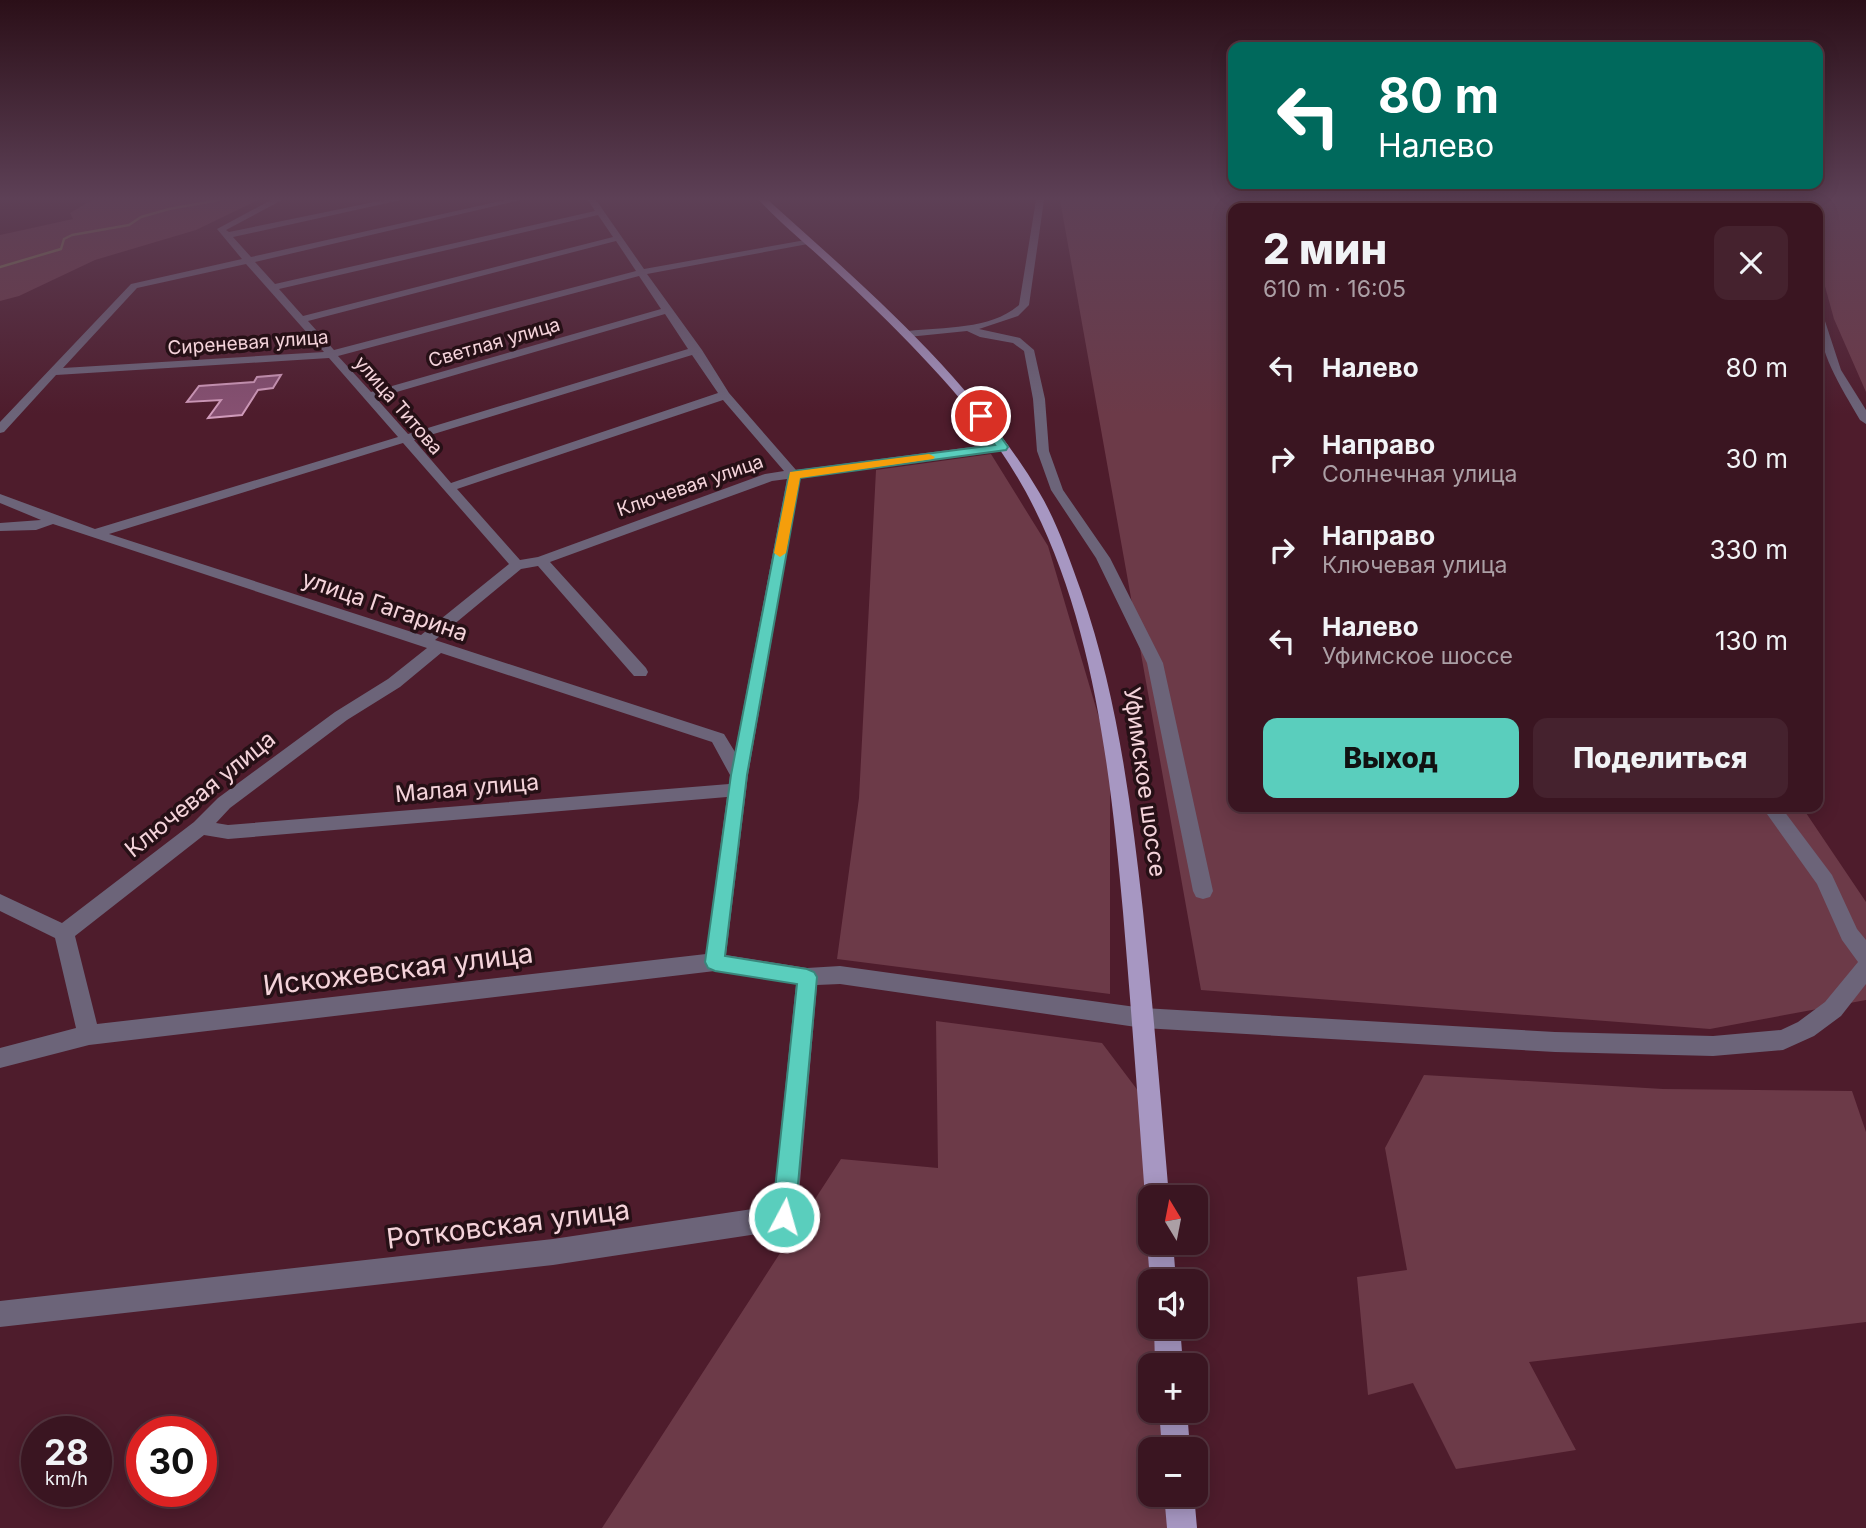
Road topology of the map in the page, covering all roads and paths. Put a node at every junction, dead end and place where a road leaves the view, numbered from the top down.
1 (198, 271) edge
2 (259, 271) edge
3 (333, 271) edge
4 (489, 271) edge
5 (646, 271) edge
6 (841, 271) edge
7 (1030, 271) edge
8 (642, 272) junction
9 (274, 286) junction
10 (667, 310) junction
11 (300, 320) junction
12 (968, 327) junction
13 (1823, 330) edge
14 (908, 334) junction
15 (697, 350) junction
16 (329, 355) junction
17 (55, 372) junction
18 (725, 395) junction
19 (370, 396) junction
20 (1866, 419) edge
21 (0, 429) edge
22 (403, 439) junction
23 (1002, 447) junction
24 (794, 475) junction
25 (448, 488) junction
26 (0, 498) edge
27 (53, 520) junction
28 (0, 527) edge
29 (97, 533) junction
30 (541, 561) junction
31 (517, 565) junction
32 (429, 645) junction
33 (639, 672) dead end
34 (738, 783) junction
35 (1774, 812) edge
36 (201, 827) junction
37 (1203, 891) dead end
38 (0, 902) edge
39 (64, 933) junction
40 (1866, 956) edge
41 (715, 962) junction
42 (1866, 968) edge
43 (807, 977) junction
44 (1143, 1018) junction
45 (89, 1035) junction
46 (0, 1058) edge
47 (1156, 1185) edge
48 (0, 1314) edge
49 (1180, 1507) edge
50 (1182, 1528) edge

1 - 17 street
2 - 9 street, улица Титова
3 - 9 street
4 - 11 street
5 - 8 street, Сиреневая улица
6 - 14 main road, Уфимское шоссе
7 - 12 street
8 - 10 street
8 - 16 street, Сиреневая улица
9 - 11 street, улица Титова
10 - 15 street
10 - 19 street, Светлая улица
11 - 16 street, улица Титова
12 - 14 street
12 - 37 street
13 - 20 street
14 - 23 main road, Уфимское шоссе
15 - 18 street
15 - 22 street
16 - 17 street, Сиреневая улица
16 - 19 street, улица Титова
17 - 21 street
18 - 24 street
18 - 25 street
19 - 22 street, улица Титова
22 - 25 street, улица Титова
22 - 29 street
23 - 24 street, Ключевая улица
23 - 44 main road, Уфимское шоссе
24 - 30 street, Ключевая улица
24 - 34 street
25 - 31 street, улица Титова
26 - 27 street, улица Гагарина
27 - 28 street
27 - 29 street, улица Гагарина
29 - 32 street, улица Гагарина
30 - 31 street, Ключевая улица
30 - 33 street
31 - 32 street, Ключевая улица
32 - 34 street, улица Гагарина
32 - 36 street, Ключевая улица
34 - 36 street, Малая улица
34 - 41 street
35 - 40 street
36 - 39 street, Ключевая улица
38 - 39 street
39 - 45 street
41 - 43 street, Искожевская улица
41 - 45 street, Искожевская улица
42 - 44 street, Искожевская улица
43 - 44 street, Искожевская улица
43 - 48 street, Ротковская улица
44 - 47 main road, Уфимское шоссе
45 - 46 street
49 - 50 main road

